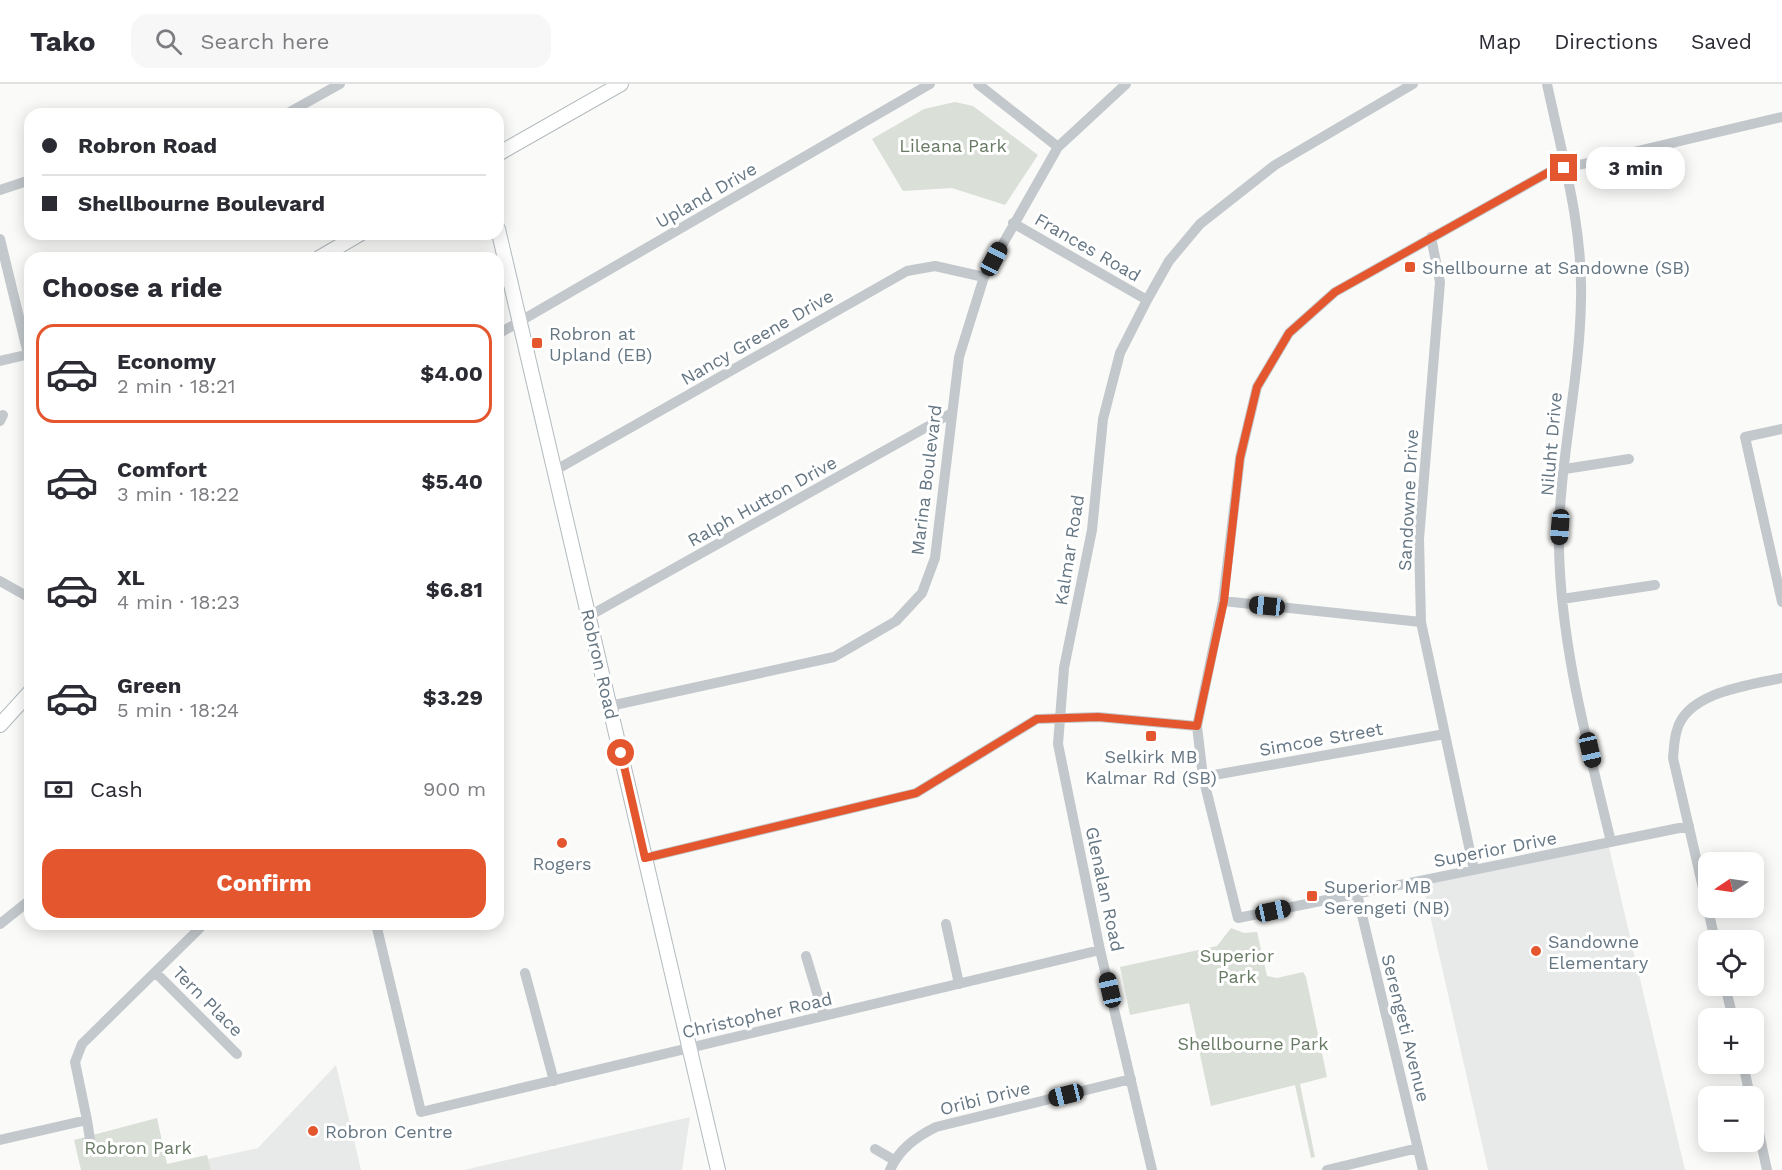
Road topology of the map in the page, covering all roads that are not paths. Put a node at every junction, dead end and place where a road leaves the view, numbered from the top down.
1 (340, 84) edge
2 (621, 84) edge
3 (930, 84) edge
4 (978, 84) edge
5 (1126, 84) edge
6 (1413, 84) edge
7 (1547, 84) edge
8 (297, 108) edge
9 (1782, 117) edge
10 (1058, 147) junction
11 (504, 151) edge
12 (1565, 168) junction
13 (24, 182) edge
14 (0, 190) edge
15 (1013, 223) junction
16 (1431, 237) junction
17 (0, 239) edge
18 (350, 240) edge
19 (329, 252) edge
20 (504, 255) edge
21 (984, 277) junction
22 (1147, 300) junction
23 (519, 321) junction
24 (504, 330) edge
25 (24, 334) edge
26 (24, 355) edge
27 (0, 361) edge
28 (950, 414) junction
29 (1782, 429) edge
30 (1629, 459) dead end
31 (1565, 469) junction
32 (555, 471) junction
33 (0, 581) edge
34 (1655, 585) dead end
35 (24, 595) edge
36 (1563, 599) junction
37 (1224, 601) junction
38 (1782, 602) edge
39 (589, 616) junction
40 (1421, 622) junction
41 (1782, 678) edge
42 (24, 699) edge
43 (610, 706) junction
44 (1060, 719) junction
45 (0, 725) edge
46 (1197, 726) junction
47 (1445, 734) junction
48 (1203, 777) junction
49 (1689, 826) junction
50 (1611, 842) junction
51 (645, 858) junction
52 (1474, 870) junction
53 (1357, 894) junction
54 (24, 905) edge
55 (0, 924) edge
56 (946, 924) dead end
57 (198, 930) edge
58 (377, 930) edge
59 (1713, 930) edge
60 (1100, 950) junction
61 (806, 956) dead end
62 (155, 972) junction
63 (525, 973) dead end
64 (959, 984) junction
65 (825, 1016) junction
66 (690, 1048) junction
67 (237, 1054) dead end
68 (1131, 1079) junction
69 (554, 1081) junction
70 (87, 1119) junction
71 (0, 1140) edge
72 (91, 1146) dead end
73 (1418, 1148) junction
74 (875, 1149) dead end
75 (1763, 1152) edge
76 (892, 1165) edge
77 (718, 1170) edge
78 (1152, 1170) edge
79 (1327, 1170) edge
80 (1424, 1170) edge
81 (1767, 1170) edge

1 - 8 street
2 - 11 street
3 - 23 street, Upland Drive
4 - 10 street
5 - 10 street, Marina Boulevard
6 - 22 street, Kalmar Road
7 - 12 street, Niluht Drive
9 - 12 street
10 - 15 street, Marina Boulevard
12 - 16 street
12 - 31 street, Niluht Drive
13 - 14 street
15 - 21 street, Marina Boulevard
15 - 22 street, Frances Road
16 - 37 street
16 - 40 street, Sandowne Drive
17 - 25 street
18 - 19 street
20 - 23 street, Robron Road
21 - 28 street, Marina Boulevard
21 - 32 street, Nancy Greene Drive
22 - 44 street, Kalmar Road
23 - 24 street, Upland Drive
23 - 32 street, Robron Road
26 - 27 street
28 - 39 street, Ralph Hutton Drive
28 - 43 street, Marina Boulevard
29 - 38 street
30 - 31 street
31 - 36 street, Niluht Drive
32 - 39 street, Robron Road
33 - 35 street
34 - 36 street
36 - 50 street, Niluht Drive
37 - 40 street
37 - 46 street
39 - 43 street, Robron Road
40 - 47 street, Sandowne Drive
41 - 49 street
42 - 45 street
43 - 51 street, Robron Road
44 - 46 street
44 - 51 street
44 - 60 street, Glenalan Road
46 - 48 street
47 - 48 street, Simcoe Street
47 - 52 street, Sandowne Drive
48 - 53 street, Superior Drive
49 - 50 street, Superior Drive
49 - 59 street
50 - 52 street, Superior Drive
51 - 66 street, Robron Road
52 - 53 street, Superior Drive
53 - 73 street, Serengeti Avenue
54 - 55 street
56 - 64 street
57 - 62 street
58 - 69 street, Christopher Road
60 - 64 street, Christopher Road
60 - 68 street, Glenalan Road
61 - 65 street
62 - 67 street, Tern Place
62 - 70 street
63 - 69 street
64 - 65 street, Christopher Road
65 - 66 street, Christopher Road
66 - 69 street, Christopher Road
66 - 77 street, Robron Road
68 - 76 street, Oribi Drive
68 - 78 street, Glenalan Road
70 - 71 street
70 - 72 street
73 - 79 street
73 - 80 street, Serengeti Avenue
74 - 76 street, Oribi Drive
75 - 81 street

